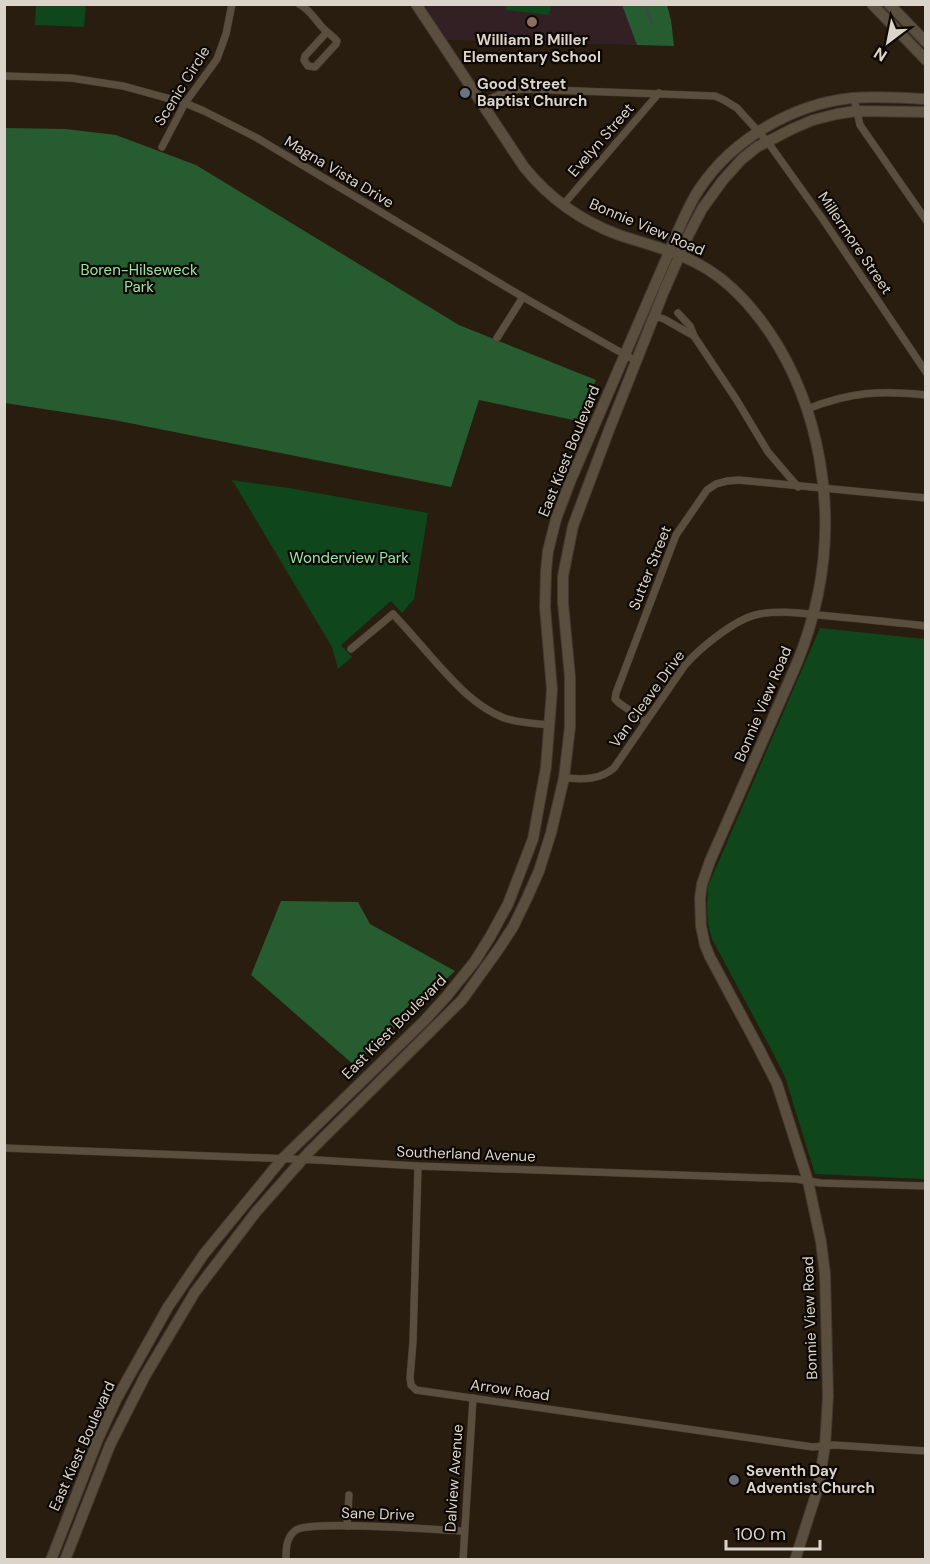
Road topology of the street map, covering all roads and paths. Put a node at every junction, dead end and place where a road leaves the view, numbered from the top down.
1 (232, 4) edge
2 (298, 4) edge
3 (416, 4) edge
4 (889, 4) edge
5 (872, 5) edge
6 (327, 32) junction
7 (926, 42) edge
8 (926, 60) edge
9 (4, 76) edge
10 (659, 93) junction
11 (854, 98) junction
12 (926, 99) edge
13 (483, 103) junction
14 (185, 104) junction
15 (856, 111) junction
16 (926, 112) edge
17 (759, 131) junction
18 (767, 141) junction
19 (162, 147) dead end
20 (563, 205) junction
21 (926, 220) edge
22 (675, 252) junction
23 (523, 297) junction
24 (678, 313) dead end
25 (654, 316) junction
26 (694, 336) junction
27 (497, 338) dead end
28 (625, 355) junction
29 (636, 361) junction
30 (926, 372) edge
31 (926, 395) edge
32 (807, 409) junction
33 (798, 487) junction
34 (824, 488) junction
35 (926, 498) edge
36 (814, 614) junction
37 (926, 626) edge
38 (351, 649) dead end
39 (645, 722) junction
40 (550, 725) junction
41 (564, 778) junction
42 (475, 961) junction
43 (485, 969) junction
44 (331, 1111) junction
45 (4, 1148) edge
46 (309, 1157) junction
47 (275, 1162) junction
48 (418, 1166) junction
49 (808, 1181) junction
50 (926, 1186) edge
51 (256, 1212) junction
52 (141, 1355) junction
53 (154, 1362) junction
54 (117, 1398) junction
55 (473, 1398) junction
56 (130, 1405) junction
57 (98, 1439) junction
58 (110, 1445) junction
59 (825, 1446) junction
60 (926, 1451) edge
61 (349, 1495) dead end
62 (347, 1526) junction
63 (464, 1532) junction
64 (55, 1548) junction
65 (66, 1556) edge
66 (51, 1560) edge
67 (286, 1560) edge
68 (463, 1560) edge
69 (795, 1560) edge

1 - 14 street, Scenic Circle
2 - 6 street
3 - 13 main road, Bonnie View Road
4 - 7 main road
5 - 8 main road
6 - 6 street
9 - 14 street, Magna Vista Drive
10 - 13 street, Millermore Street
10 - 17 street, Millermore Street
10 - 20 street, Evelyn Street
11 - 12 main road, East Kiest Boulevard
11 - 15 street
11 - 17 main road, East Kiest Boulevard
13 - 20 main road, Bonnie View Road
14 - 19 street, Scenic Circle
14 - 23 street, Magna Vista Drive
15 - 16 main road, East Kiest Boulevard
15 - 18 main road, East Kiest Boulevard
15 - 21 street
17 - 18 street, Millermore Street
17 - 22 main road, East Kiest Boulevard
18 - 22 main road, East Kiest Boulevard
18 - 30 street, Millermore Street
20 - 22 main road, Bonnie View Road
22 - 25 main road, East Kiest Boulevard
22 - 28 main road, East Kiest Boulevard
22 - 32 main road, Bonnie View Road
23 - 27 street
23 - 28 street, Magna Vista Drive
24 - 26 street
25 - 26 street
25 - 29 main road, East Kiest Boulevard
26 - 33 street
28 - 29 street, Magna Vista Drive
28 - 40 main road, East Kiest Boulevard
29 - 41 main road, East Kiest Boulevard
31 - 32 street
32 - 34 main road, Bonnie View Road
33 - 34 street, Sutter Street
33 - 39 street, Sutter Street
34 - 35 street, Sutter Street
34 - 36 main road, Bonnie View Road
36 - 37 street, Van Cleave Drive
36 - 39 street, Van Cleave Drive
36 - 49 main road, Bonnie View Road
38 - 40 street
39 - 41 street, Van Cleave Drive
40 - 42 main road, East Kiest Boulevard
41 - 43 main road, East Kiest Boulevard
42 - 43 main road
42 - 44 main road, East Kiest Boulevard
43 - 46 main road, East Kiest Boulevard
44 - 46 main road
44 - 47 main road, East Kiest Boulevard
45 - 47 street, Southerland Avenue
46 - 47 street, Southerland Avenue
46 - 48 street, Southerland Avenue
46 - 51 main road, East Kiest Boulevard
47 - 51 main road
47 - 52 main road, East Kiest Boulevard
48 - 49 street, Southerland Avenue
48 - 55 street, Arrow Road
49 - 50 street, Southerland Avenue
49 - 59 main road, Bonnie View Road
51 - 53 main road, East Kiest Boulevard
52 - 53 main road
52 - 54 main road, East Kiest Boulevard
53 - 56 main road, East Kiest Boulevard
54 - 56 main road
54 - 57 main road, East Kiest Boulevard
55 - 59 street, Arrow Road
55 - 63 street, Dalview Avenue
56 - 58 main road, East Kiest Boulevard
57 - 58 main road
57 - 64 main road, East Kiest Boulevard
58 - 65 main road, East Kiest Boulevard
59 - 60 street, Arrow Road
59 - 69 main road, Bonnie View Road
61 - 62 street
62 - 63 street, Sane Drive
62 - 67 street, Sane Drive
63 - 68 street, Dalview Avenue
64 - 65 main road
64 - 66 main road, East Kiest Boulevard

